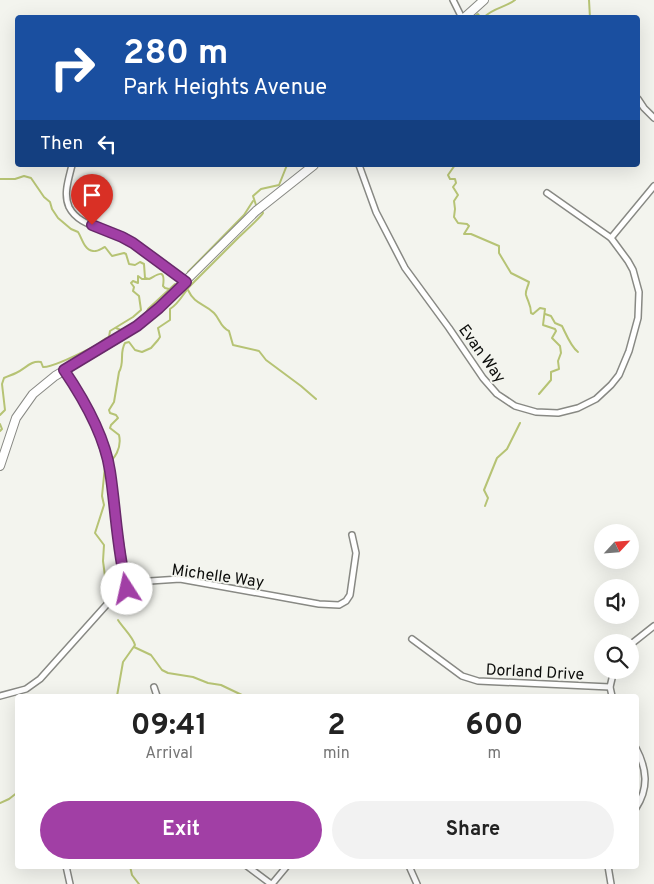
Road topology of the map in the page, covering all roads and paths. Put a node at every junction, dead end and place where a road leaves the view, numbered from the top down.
1 (453, 0) edge
2 (484, 0) edge
3 (461, 15) edge
4 (466, 15) edge
5 (640, 102) edge
6 (654, 118) edge
7 (72, 167) edge
8 (311, 167) edge
9 (360, 167) edge
10 (654, 186) edge
11 (547, 192) dead end
12 (611, 238) junction
13 (186, 282) junction
14 (64, 370) junction
15 (0, 466) edge
16 (352, 535) dead end
17 (127, 589) junction
18 (654, 626) edge
19 (639, 638) edge
20 (412, 639) dead end
21 (612, 679) edge
22 (154, 687) dead end
23 (610, 687) junction
24 (156, 694) edge
25 (612, 694) edge
26 (0, 696) edge
27 (639, 755) edge
28 (639, 803) edge
29 (67, 869) edge
30 (251, 869) edge
31 (284, 869) edge
32 (410, 869) edge
33 (608, 869) edge
34 (70, 884) edge
35 (272, 884) edge
36 (417, 884) edge
37 (611, 884) edge

1 - 3 street
2 - 4 main road
5 - 6 street
7 - 13 street
8 - 13 main road
9 - 12 street, Evan Way
10 - 12 street
11 - 12 street, Evan Way
13 - 14 main road
14 - 15 main road
14 - 17 street
16 - 17 street, Michelle Way
17 - 26 street, Michelle Way
18 - 19 street
20 - 23 street, Dorland Drive
21 - 23 street
22 - 24 street
23 - 25 street
27 - 28 street
29 - 34 street
30 - 35 street
31 - 35 street
32 - 36 street
33 - 37 street

